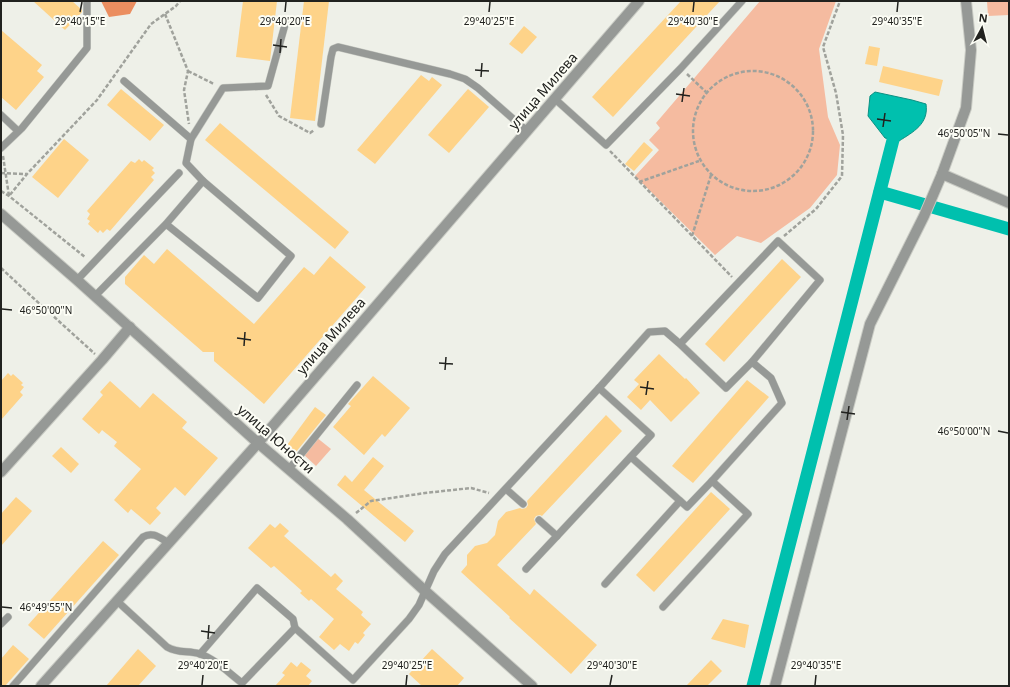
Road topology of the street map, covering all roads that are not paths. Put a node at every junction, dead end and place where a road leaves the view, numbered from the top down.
1 (87, 1) edge
2 (639, 1) edge
3 (742, 1) edge
4 (966, 1) edge
5 (286, 21) dead end
6 (124, 81) dead end
7 (554, 99) junction
8 (1, 115) edge
9 (321, 124) road end
10 (18, 131) junction
11 (527, 131) junction
12 (191, 139) junction
13 (2, 151) edge
14 (179, 173) dead end
15 (942, 174) junction
16 (203, 181) junction
17 (1009, 203) edge
18 (1, 214) edge
19 (166, 224) junction
20 (77, 280) junction
21 (95, 296) junction
22 (130, 327) junction
23 (680, 344) junction
24 (752, 362) junction
25 (356, 385) dead end
26 (599, 388) junction
27 (258, 443) junction
28 (630, 457) junction
29 (289, 469) junction
30 (1, 472) edge
31 (712, 481) junction
32 (506, 489) junction
33 (680, 501) junction
34 (523, 504) dead end
35 (540, 520) dead end
36 (557, 536) junction
37 (169, 543) junction
38 (526, 569) dead end
39 (605, 584) dead end
40 (425, 591) junction
41 (117, 601) junction
42 (663, 607) dead end
43 (8, 617) dead end
44 (1, 624) edge
45 (295, 628) junction
46 (200, 654) junction
47 (351, 683) edge
48 (13, 686) edge
49 (41, 686) edge
50 (532, 686) edge
51 (775, 686) edge

1 - 10 lane
2 - 7 street, улица Милева
3 - 7 lane
4 - 15 street
5 - 12 lane
6 - 12 lane
7 - 11 street, улица Милева
8 - 10 lane
9 - 11 lane
10 - 13 lane
11 - 27 street, улица Милева
12 - 16 lane
14 - 20 lane
15 - 17 street
15 - 51 street
16 - 19 lane
16 - 19 lane
18 - 20 street, улица Юности
19 - 21 lane
20 - 21 street, улица Юности
21 - 22 street, улица Юности
22 - 27 street, улица Юности
22 - 30 street
23 - 24 lane
23 - 24 lane
23 - 26 lane
24 - 31 lane
25 - 29 lane
26 - 28 lane
26 - 32 lane
27 - 29 street, улица Юности
27 - 37 street, улица Милева
28 - 33 lane
28 - 36 lane
29 - 40 street, улица Юности
31 - 33 lane
31 - 42 lane
32 - 34 lane
32 - 40 lane
33 - 39 lane
35 - 36 lane
36 - 38 lane
37 - 41 street, улица Милева
37 - 48 lane
40 - 47 lane
40 - 50 street, улица Юности
41 - 46 lane
41 - 49 street, улица Милева
43 - 44 lane
45 - 46 lane
45 - 46 lane
45 - 47 lane

